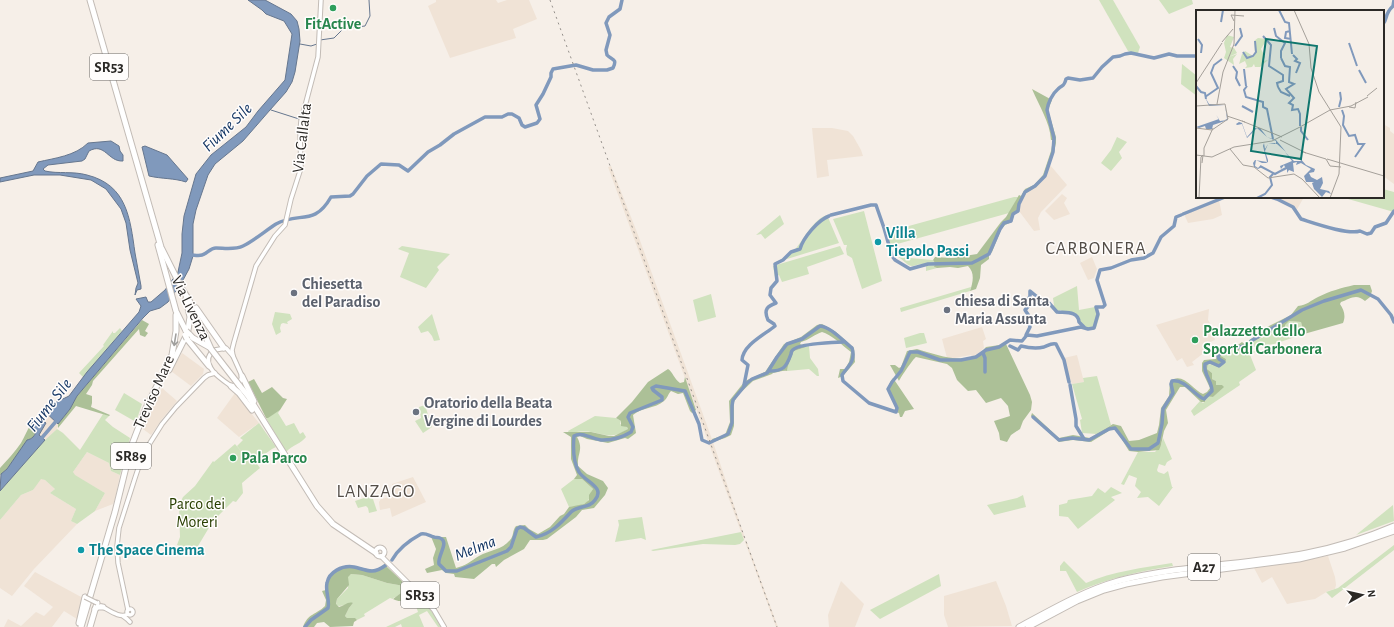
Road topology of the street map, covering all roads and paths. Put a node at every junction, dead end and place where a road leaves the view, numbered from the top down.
1 (321, 0) edge
2 (89, 1) edge
3 (164, 259) junction
4 (182, 289) junction
5 (189, 300) junction
6 (175, 310) junction
7 (187, 334) junction
8 (234, 342) junction
9 (225, 348) junction
10 (212, 351) junction
11 (233, 356) junction
12 (209, 366) junction
13 (214, 373) junction
14 (242, 376) junction
15 (204, 378) junction
16 (236, 385) junction
17 (275, 439) junction
18 (1394, 526) edge
19 (1394, 531) edge
20 (106, 545) junction
21 (377, 551) junction
22 (383, 555) junction
23 (85, 597) joint
24 (97, 603) junction
25 (104, 607) junction
26 (95, 609) junction
27 (129, 611) junction
28 (117, 614) junction
29 (123, 616) junction
30 (130, 622) dead end
31 (78, 627) edge
32 (81, 627) edge
33 (90, 627) edge
34 (444, 627) edge
35 (1019, 627) edge
36 (1028, 627) edge

1 - 8 main road, Via Callalta
2 - 3 highway, Via Livenza / SR53
3 - 4 highway, Via Livenza / SR53
3 - 6 highway, Via Livenza / SR53
4 - 5 highway, Via Livenza / SR53
4 - 7 highway, Treviso Mare / SR89
5 - 9 highway
5 - 10 highway, Via Livenza / SR53
6 - 7 highway
6 -> 20 highway, Treviso Mare / SR89
7 - 10 highway, Via Livenza / SR53
7 - 12 highway
7 - 20 highway, Treviso Mare / SR89
8 - 9 main road
8 - 11 main road, Via Callalta
9 - 10 main road
9 - 11 main road
10 - 12 main road
10 - 16 highway, SR53, bridge
11 - 14 main road
12 - 13 main road
12 - 15 main road
13 - 15 main road
13 - 16 main road
14 - 16 main road
14 - 17 highway
15 - 27 main road
16 - 17 highway
16 - 17 highway, SR53
17 - 21 highway, SR53
18 - 35 highway, A27
19 - 36 highway, A27
20 - 32 highway, Treviso Mare / SR89
21 - 22 main road
21 - 22 main road
22 - 34 main road, SR53
23 - 24 main road, bridge
23 - 31 highway
24 - 25 main road
24 - 26 highway
25 - 26 highway
25 - 28 main road
26 - 33 highway
27 - 28 main road
27 - 29 main road
28 - 29 main road
29 - 30 main road

